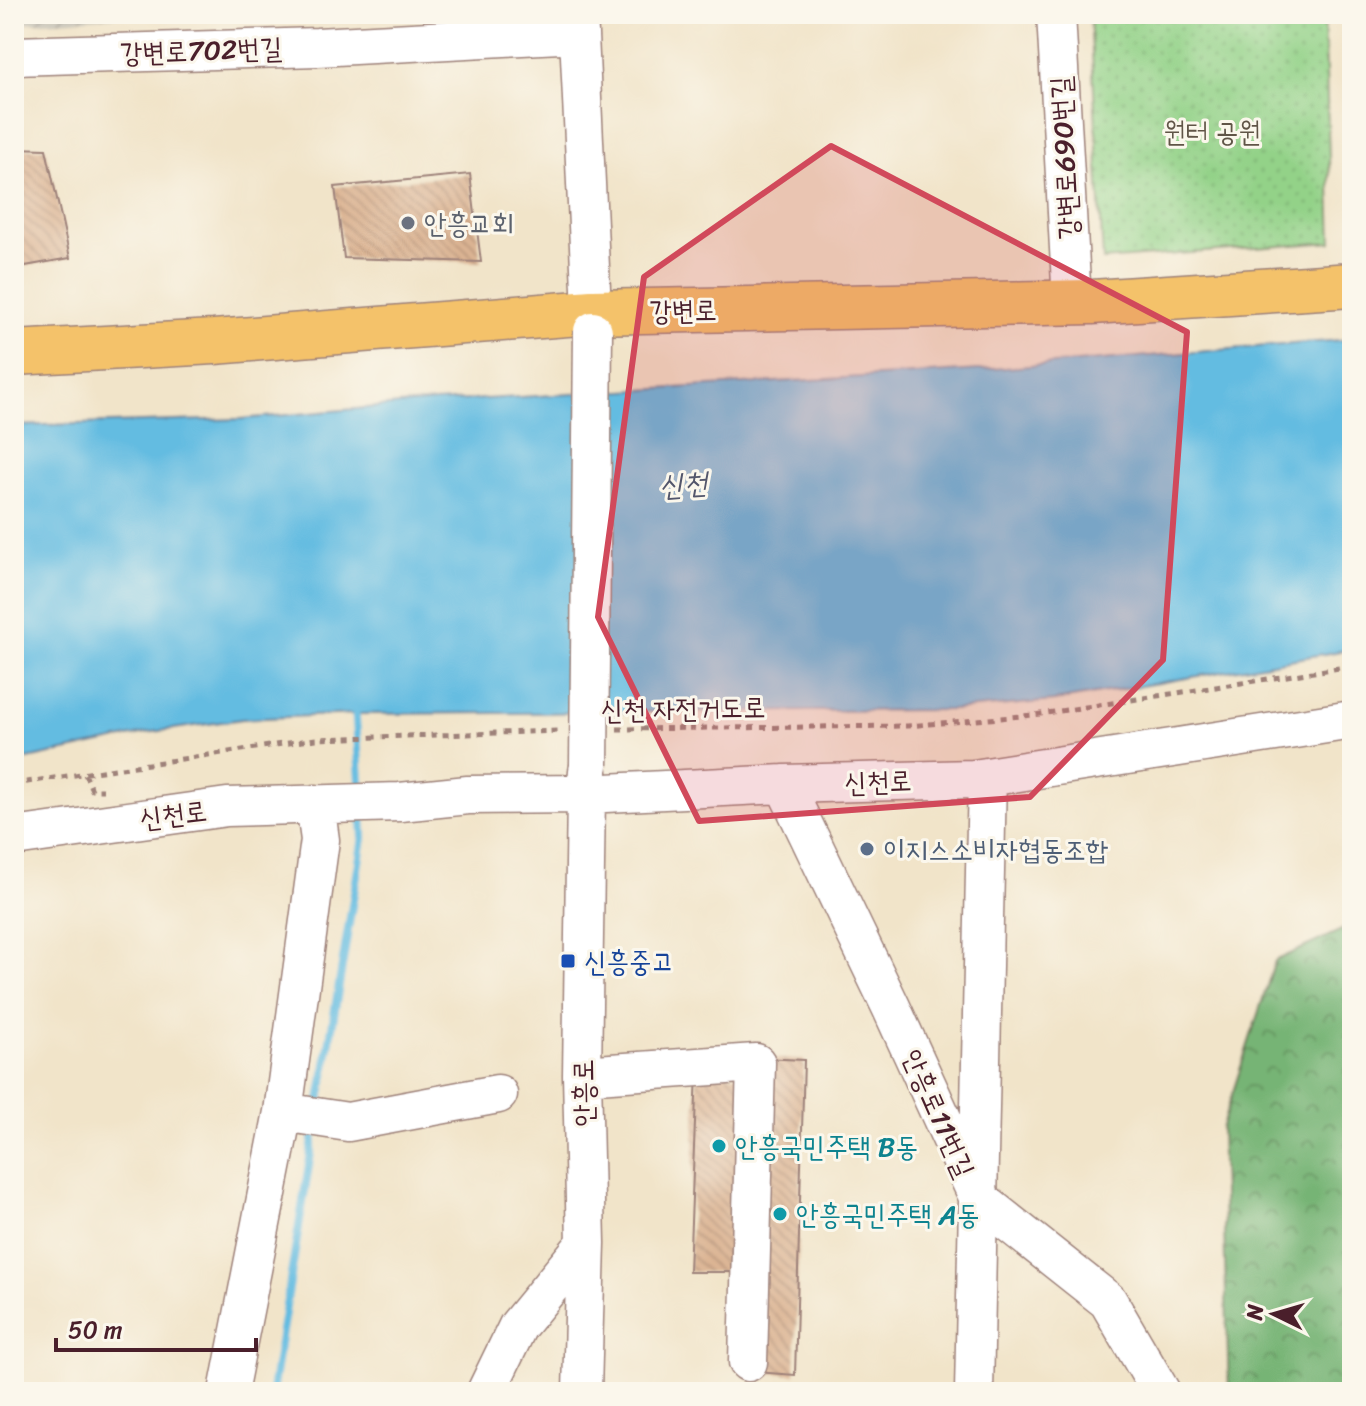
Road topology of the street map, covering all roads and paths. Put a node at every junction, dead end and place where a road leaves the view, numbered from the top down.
1 (1056, 14) edge
2 (579, 24) edge
3 (14, 56) edge
4 (1352, 285) edge
5 (1072, 302) junction
6 (592, 321) junction
7 (14, 353) edge
8 (1352, 666) edge
9 (1352, 720) edge
10 (603, 730) dead end
11 (573, 731) dead end
12 (987, 777) junction
13 (588, 780) junction
14 (14, 784) edge
15 (784, 784) junction
16 (324, 804) junction
17 (14, 837) edge
18 (582, 1075) junction
19 (498, 1094) dead end
20 (307, 1116) junction
21 (979, 1199) junction
22 (586, 1243) junction
23 (748, 1362) dead end
24 (228, 1392) edge
25 (486, 1392) edge
26 (582, 1392) edge
27 (974, 1392) edge
28 (1161, 1392) edge

1 - 5 street, 강변로690번길
2 - 3 street, 강변로702번길
2 - 6 street, 강변로702번길
4 - 5 main road, 강변로
5 - 6 main road, 강변로
6 - 7 main road, 강변로
6 - 13 street, 안흥로, bridge
8 - 10 path, 신천 자전거도로
9 - 12 street, 신천로
11 - 14 path, 신천 자전거도로
12 - 15 street, 신천로
12 - 21 street
13 - 15 street, 신천로
13 - 16 street, 신천로
13 - 18 street, 안흥로
15 - 21 street, 안흥로11번길
16 - 17 street, 신천로
16 - 20 street
18 - 22 street, 안흥로
18 - 23 street
19 - 20 street
20 - 24 street
21 - 27 street
21 - 28 street, 안흥로11번길
22 - 25 street
22 - 26 street, 안흥로

